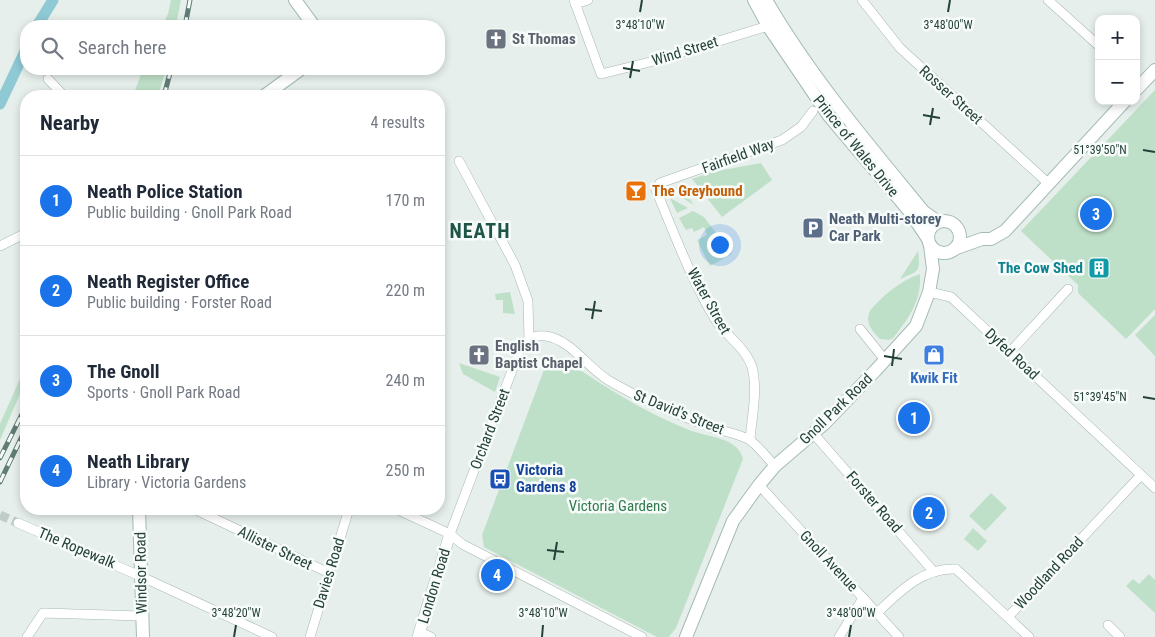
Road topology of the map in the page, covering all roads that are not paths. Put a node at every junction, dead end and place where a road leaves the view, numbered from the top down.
1 (295, 0) edge
2 (588, 0) edge
3 (754, 0) edge
4 (766, 0) edge
5 (862, 0) edge
6 (1048, 0) edge
7 (575, 2) edge
8 (310, 20) edge
9 (768, 26) junction
10 (1095, 42) edge
11 (1155, 70) edge
12 (293, 75) edge
13 (48, 79) dead end
14 (1140, 83) edge
15 (58, 90) edge
16 (272, 90) edge
17 (1121, 105) edge
18 (813, 111) dead end
19 (460, 161) dead end
20 (1048, 183) junction
21 (656, 190) joint
22 (938, 222) junction
23 (959, 230) junction
24 (20, 236) edge
25 (982, 239) junction
26 (929, 242) junction
27 (0, 246) edge
28 (951, 251) junction
29 (933, 269) junction
30 (1068, 290) dead end
31 (929, 292) junction
32 (860, 329) dead end
33 (529, 339) junction
34 (1010, 352) junction
35 (885, 360) junction
36 (813, 433) junction
37 (750, 440) junction
38 (774, 466) junction
39 (1141, 475) junction
40 (759, 485) junction
41 (1155, 488) edge
42 (139, 515) edge
43 (206, 515) edge
44 (347, 515) edge
45 (409, 515) edge
46 (18, 523) tunnel mouth
47 (450, 534) junction
48 (934, 572) junction
49 (329, 574) junction
50 (140, 576) junction
51 (863, 598) junction
52 (877, 613) junction
53 (142, 616) junction
54 (1008, 617) junction
55 (1108, 625) dead end
56 (419, 634) edge
57 (27, 637) edge
58 (143, 637) edge
59 (272, 637) edge
60 (310, 637) edge
61 (431, 637) edge
62 (642, 637) edge
63 (686, 637) edge
64 (839, 637) edge
65 (899, 637) edge
66 (1029, 637) edge
67 (1120, 637) edge

1 - 8 main road
2 - 7 street
3 - 9 main road, Prince of Wales Drive
4 - 22 main road, Prince of Wales Drive
5 - 20 street, Rosser Street
6 - 10 street
7 - 9 street, Wind Street
9 - 26 main road, Prince of Wales Drive
11 - 14 main road
12 - 16 main road
13 - 15 street
17 - 20 main road
18 - 21 street, Fairfield Way
19 - 33 street
20 - 25 main road
21 - 37 street, Water Street
22 - 23 main road
22 - 26 main road
23 - 25 main road
23 - 28 main road
24 - 27 street
25 - 28 main road
26 - 28 main road
26 - 29 main road, Gnoll Park Road
28 - 29 main road
29 - 31 main road, Gnoll Park Road
30 - 34 street
31 - 34 street, Dyfed Road
31 - 35 main road, Gnoll Park Road
32 - 35 street
33 - 37 street, St David's Street
33 - 47 street, Orchard Street
34 - 39 street, Dyfed Road
35 - 36 main road, Gnoll Park Road
36 - 38 main road, Gnoll Park Road
36 - 48 street, Forster Road
37 - 38 street, St David's Street
38 - 40 main road
39 - 41 street, Dyfed Road
39 - 54 street, Woodland Road
40 - 51 street, Gnoll Avenue
40 - 63 main road
42 - 50 main road, Windsor Road
43 - 49 street, Allister Street
44 - 49 street, Davies Road
45 - 47 street
46 - 50 street, The Ropewalk
47 - 56 street, London Road
47 - 62 street
48 - 52 street, Woodland Road
48 - 54 street, Woodland Road
49 - 60 street, Davies Road
50 - 53 main road, Windsor Road
50 - 59 street, The Ropewalk
51 - 52 street, Gnoll Avenue
51 - 64 street
52 - 65 street, Gnoll Avenue
53 - 57 street
53 - 58 main road, Windsor Road
54 - 66 street
55 - 67 street
56 - 61 street

